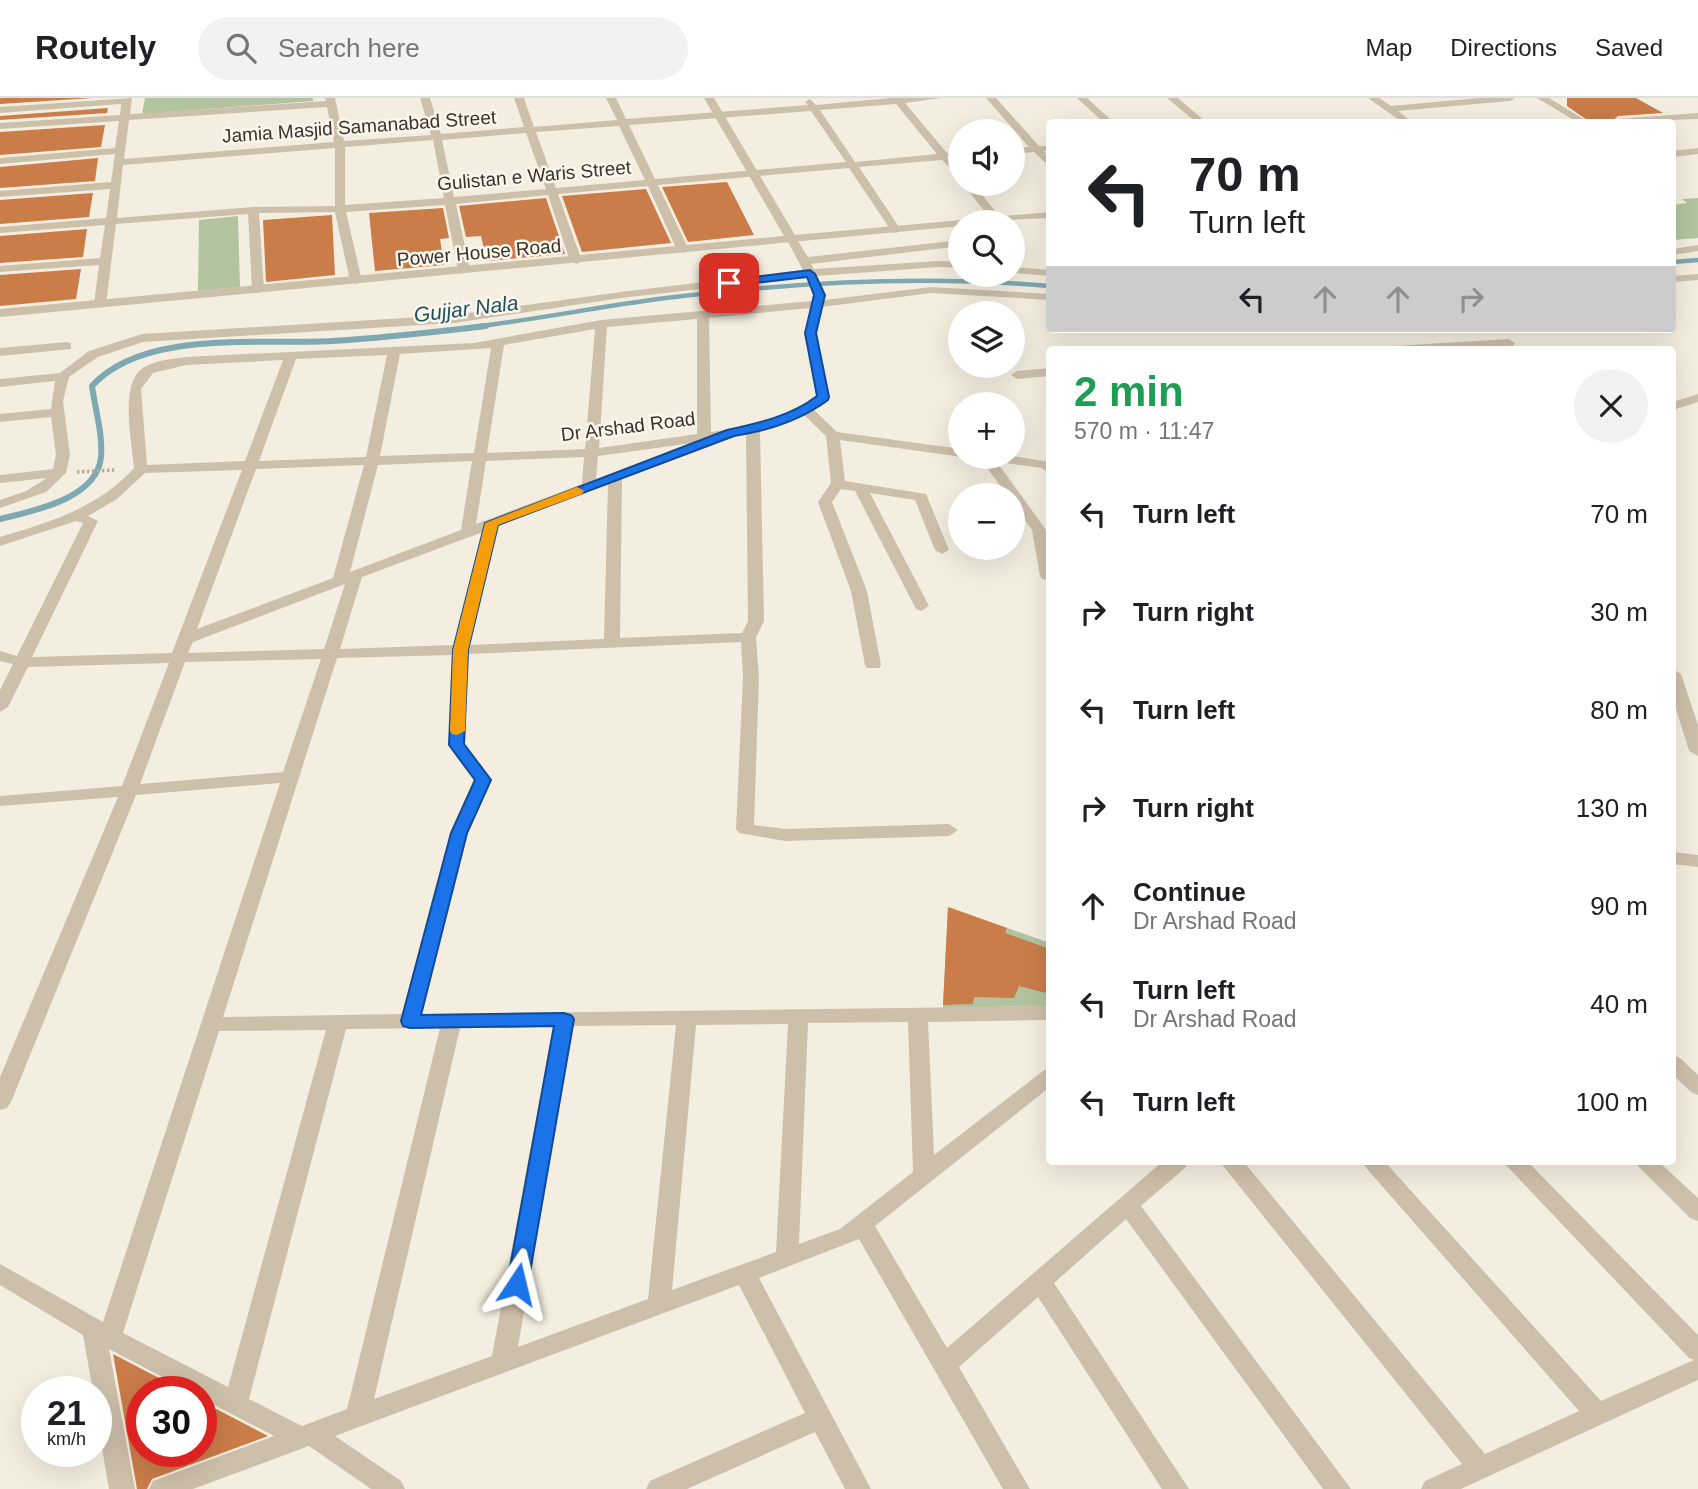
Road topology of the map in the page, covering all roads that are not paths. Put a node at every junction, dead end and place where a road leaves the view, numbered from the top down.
1 (425, 98) edge
2 (519, 98) edge
3 (611, 98) edge
4 (709, 98) edge
5 (807, 98) edge
6 (937, 98) edge
7 (991, 98) edge
8 (1082, 98) edge
9 (1171, 98) edge
10 (1373, 98) edge
11 (1510, 98) edge
12 (1542, 98) edge
13 (127, 100) edge
14 (898, 100) edge
15 (330, 101) edge
16 (815, 108) junction
17 (1388, 109) junction
18 (0, 110) edge
19 (719, 116) junction
20 (1698, 116) edge
21 (123, 118) junction
22 (1105, 119) edge
23 (1197, 119) edge
24 (1403, 119) edge
25 (1578, 119) edge
26 (1658, 119) edge
27 (623, 124) junction
28 (0, 126) edge
29 (530, 131) junction
30 (437, 138) junction
31 (340, 145) junction
32 (1046, 148) edge
33 (1037, 149) junction
34 (1025, 150) edge
35 (1698, 151) edge
36 (1676, 154) edge
37 (945, 156) junction
38 (948, 156) edge
39 (118, 157) junction
40 (1046, 159) edge
41 (948, 160) edge
42 (0, 161) edge
43 (853, 165) junction
44 (752, 173) junction
45 (651, 182) junction
46 (115, 185) junction
47 (552, 191) junction
48 (0, 194) edge
49 (450, 201) junction
50 (340, 209) junction
51 (253, 210) junction
52 (1046, 215) edge
53 (1025, 218) edge
54 (111, 220) junction
55 (948, 224) edge
56 (0, 230) edge
57 (896, 230) junction
58 (792, 240) junction
59 (948, 246) edge
60 (1698, 248) edge
61 (683, 250) junction
62 (1676, 252) edge
63 (106, 261) junction
64 (576, 261) junction
65 (948, 264) edge
66 (0, 269) edge
67 (464, 270) junction
68 (1025, 271) edge
69 (1046, 273) edge
70 (1698, 276) edge
71 (1676, 279) edge
72 (356, 281) junction
73 (812, 282) junction
74 (258, 290) junction
75 (1046, 297) edge
76 (100, 304) junction
77 (0, 313) edge
78 (703, 313) junction
79 (601, 324) junction
80 (1499, 333) edge
81 (498, 344) junction
82 (67, 346) dead end
83 (1512, 346) edge
84 (0, 352) edge
85 (394, 352) junction
86 (291, 356) junction
87 (1046, 372) edge
88 (1025, 374) edge
89 (63, 376) junction
90 (0, 383) edge
91 (1698, 398) edge
92 (1676, 405) edge
93 (806, 410) junction
94 (57, 412) junction
95 (0, 418) edge
96 (753, 430) junction
97 (732, 432) junction
98 (833, 435) junction
99 (704, 437) junction
100 (948, 451) edge
101 (593, 453) junction
102 (482, 457) junction
103 (372, 461) junction
104 (1025, 462) edge
105 (251, 466) junction
106 (1046, 466) edge
107 (141, 469) junction
108 (996, 469) edge
109 (63, 473) junction
110 (615, 477) junction
111 (0, 480) edge
112 (838, 484) junction
113 (589, 486) junction
114 (860, 487) junction
115 (0, 504) edge
116 (75, 517) junction
117 (492, 523) junction
118 (468, 532) junction
119 (0, 542) edge
120 (942, 550) dead end
121 (1046, 570) edge
122 (348, 578) junction
123 (921, 606) dead end
124 (748, 636) junction
125 (185, 639) junction
126 (612, 641) junction
127 (461, 650) junction
128 (331, 654) junction
129 (0, 656) edge
130 (179, 658) junction
131 (23, 662) junction
132 (873, 665) dead end
133 (1676, 683) edge
134 (0, 708) edge
135 (1698, 751) edge
136 (291, 777) junction
137 (129, 790) junction
138 (0, 801) edge
139 (949, 830) dead end
140 (1676, 858) edge
141 (1698, 861) edge
142 (1046, 1013) edge
143 (918, 1015) junction
144 (798, 1016) junction
145 (687, 1018) junction
146 (564, 1019) junction
147 (410, 1021) junction
148 (453, 1021) junction
149 (338, 1022) junction
150 (212, 1024) junction
151 (1676, 1066) edge
152 (1046, 1079) edge
153 (1698, 1087) edge
154 (0, 1102) edge
155 (1175, 1165) edge
156 (1233, 1165) edge
157 (1375, 1165) edge
158 (1517, 1165) edge
159 (1648, 1165) edge
160 (925, 1174) junction
161 (1128, 1205) junction
162 (1698, 1212) edge
163 (862, 1224) junction
164 (787, 1258) junction
165 (0, 1273) edge
166 (745, 1274) junction
167 (1040, 1280) junction
168 (659, 1306) junction
169 (102, 1333) junction
170 (1698, 1351) edge
171 (503, 1364) junction
172 (944, 1365) junction
173 (1698, 1369) edge
174 (236, 1403) junction
175 (1598, 1415) junction
176 (358, 1417) junction
177 (821, 1418) junction
178 (307, 1436) junction
179 (1481, 1468) junction
180 (122, 1489) edge
181 (162, 1489) edge
182 (392, 1489) edge
183 (659, 1489) edge
184 (858, 1489) edge
185 (1017, 1489) edge
186 (1176, 1489) edge
187 (1339, 1489) edge
188 (1434, 1489) edge

1 - 30 street
2 - 29 street
3 - 27 street
4 - 19 street
5 - 16 street
6 - 14 street, Jamia Masjid Samanabad Street
7 - 33 street
8 - 22 street
9 - 23 street
10 - 17 street
11 - 17 street
12 - 25 street
13 - 18 street
13 - 21 street
14 - 16 street, Jamia Masjid Samanabad Street
14 - 37 street
15 - 21 street
15 - 31 street
16 - 19 street, Jamia Masjid Samanabad Street
16 - 43 street
17 - 24 street
19 - 27 street, Jamia Masjid Samanabad Street
19 - 44 street
20 - 26 street
21 - 28 street
21 - 39 street
27 - 29 street, Jamia Masjid Samanabad Street
27 - 45 street
29 - 30 street, Jamia Masjid Samanabad Street
29 - 47 street
30 - 31 street, Jamia Masjid Samanabad Street
30 - 49 street
31 - 39 street, Jamia Masjid Samanabad Street
31 - 50 street
32 - 33 street
33 - 34 street
33 - 40 street
35 - 36 street
37 - 38 street, Gulistan e Waris Street
37 - 41 street
37 - 43 street, Gulistan e Waris Street
39 - 42 street, Jamia Masjid Samanabad Street
39 - 46 street
43 - 44 street, Gulistan e Waris Street
43 - 57 street
44 - 45 street, Gulistan e Waris Street
44 - 58 street
45 - 47 street, Gulistan e Waris Street
45 - 61 street
46 - 48 street
46 - 54 street
47 - 49 street, Gulistan e Waris Street
47 - 64 street
49 - 50 street, Gulistan e Waris Street
49 - 67 street
50 - 51 street, Gulistan e Waris Street
50 - 72 street
51 - 54 street, Gulistan e Waris Street
51 - 74 street
52 - 53 street
54 - 56 street, Gulistan e Waris Street
54 - 63 street
55 - 57 street, Power House Road
57 - 58 street, Power House Road
58 - 61 street, Power House Road
58 - 73 street
59 - 73 street
60 - 62 street
61 - 64 street, Power House Road
63 - 66 street
63 - 76 street
64 - 67 street, Power House Road
65 - 73 street
67 - 72 street, Power House Road
68 - 69 street
70 - 71 street
72 - 74 street, Power House Road
73 - 75 street
73 - 78 street
73 - 89 street
73 - 93 street
74 - 76 street, Power House Road
76 - 77 street, Power House Road
78 - 79 street
78 - 99 street
79 - 81 street
79 - 101 street
80 - 83 street
81 - 85 street
81 - 102 street
82 - 84 street
85 - 86 street
85 - 103 street
86 - 105 street
86 - 107 street
87 - 88 street
89 - 90 street
89 - 94 street
91 - 92 street
93 - 96 street, Dr Arshad Road
93 - 98 street
94 - 95 street
94 - 109 street
96 - 97 street, Dr Arshad Road
96 - 124 street
97 - 99 street, Dr Arshad Road
97 - 110 street
98 - 100 street
98 - 112 street
99 - 101 street, Dr Arshad Road
101 - 102 street, Dr Arshad Road
101 - 113 street
102 - 103 street, Dr Arshad Road
102 - 118 street
103 - 105 street, Dr Arshad Road
103 - 122 street
104 - 106 street
105 - 107 street, Dr Arshad Road
105 - 125 street
107 - 116 street
108 - 121 street
109 - 111 street
109 - 115 street
110 - 113 street
110 - 126 street
112 - 114 street
112 - 132 street
113 - 117 street
114 - 120 street
114 - 123 street
116 - 119 street
116 - 131 street
117 - 118 street
117 - 127 street
118 - 122 street
122 - 125 street
122 - 128 street
124 - 126 street
124 - 139 street
125 - 130 street
126 - 127 street
127 - 128 street
127 - 147 street
128 - 130 street
128 - 136 street
129 - 131 street
130 - 131 street
130 - 137 street
131 - 134 street
133 - 135 street
136 - 137 street
136 - 150 street
137 - 138 street
137 - 154 street
140 - 141 street
142 - 143 street
143 - 144 street
143 - 160 street
144 - 145 street
144 - 164 street
145 - 146 street
145 - 168 street
146 - 148 street
146 - 171 street
147 - 148 street
147 - 149 street
148 - 176 street
149 - 150 street
149 - 174 street
150 - 169 street
151 - 153 street
152 - 160 street
155 - 161 street
156 - 179 street
157 - 175 street
158 - 170 street
159 - 162 street
160 - 163 street
161 - 167 street
161 - 187 street
163 - 164 street
163 - 172 street
164 - 166 street
165 - 169 street
166 - 168 street
166 - 177 street
167 - 172 street
167 - 186 street
168 - 171 street
169 - 174 street
169 - 180 street
171 - 176 street
172 - 185 street
173 - 175 street
174 - 178 street
175 - 179 street
176 - 178 street
177 - 183 street
177 - 184 street
178 - 181 street
178 - 182 street
179 - 188 street

